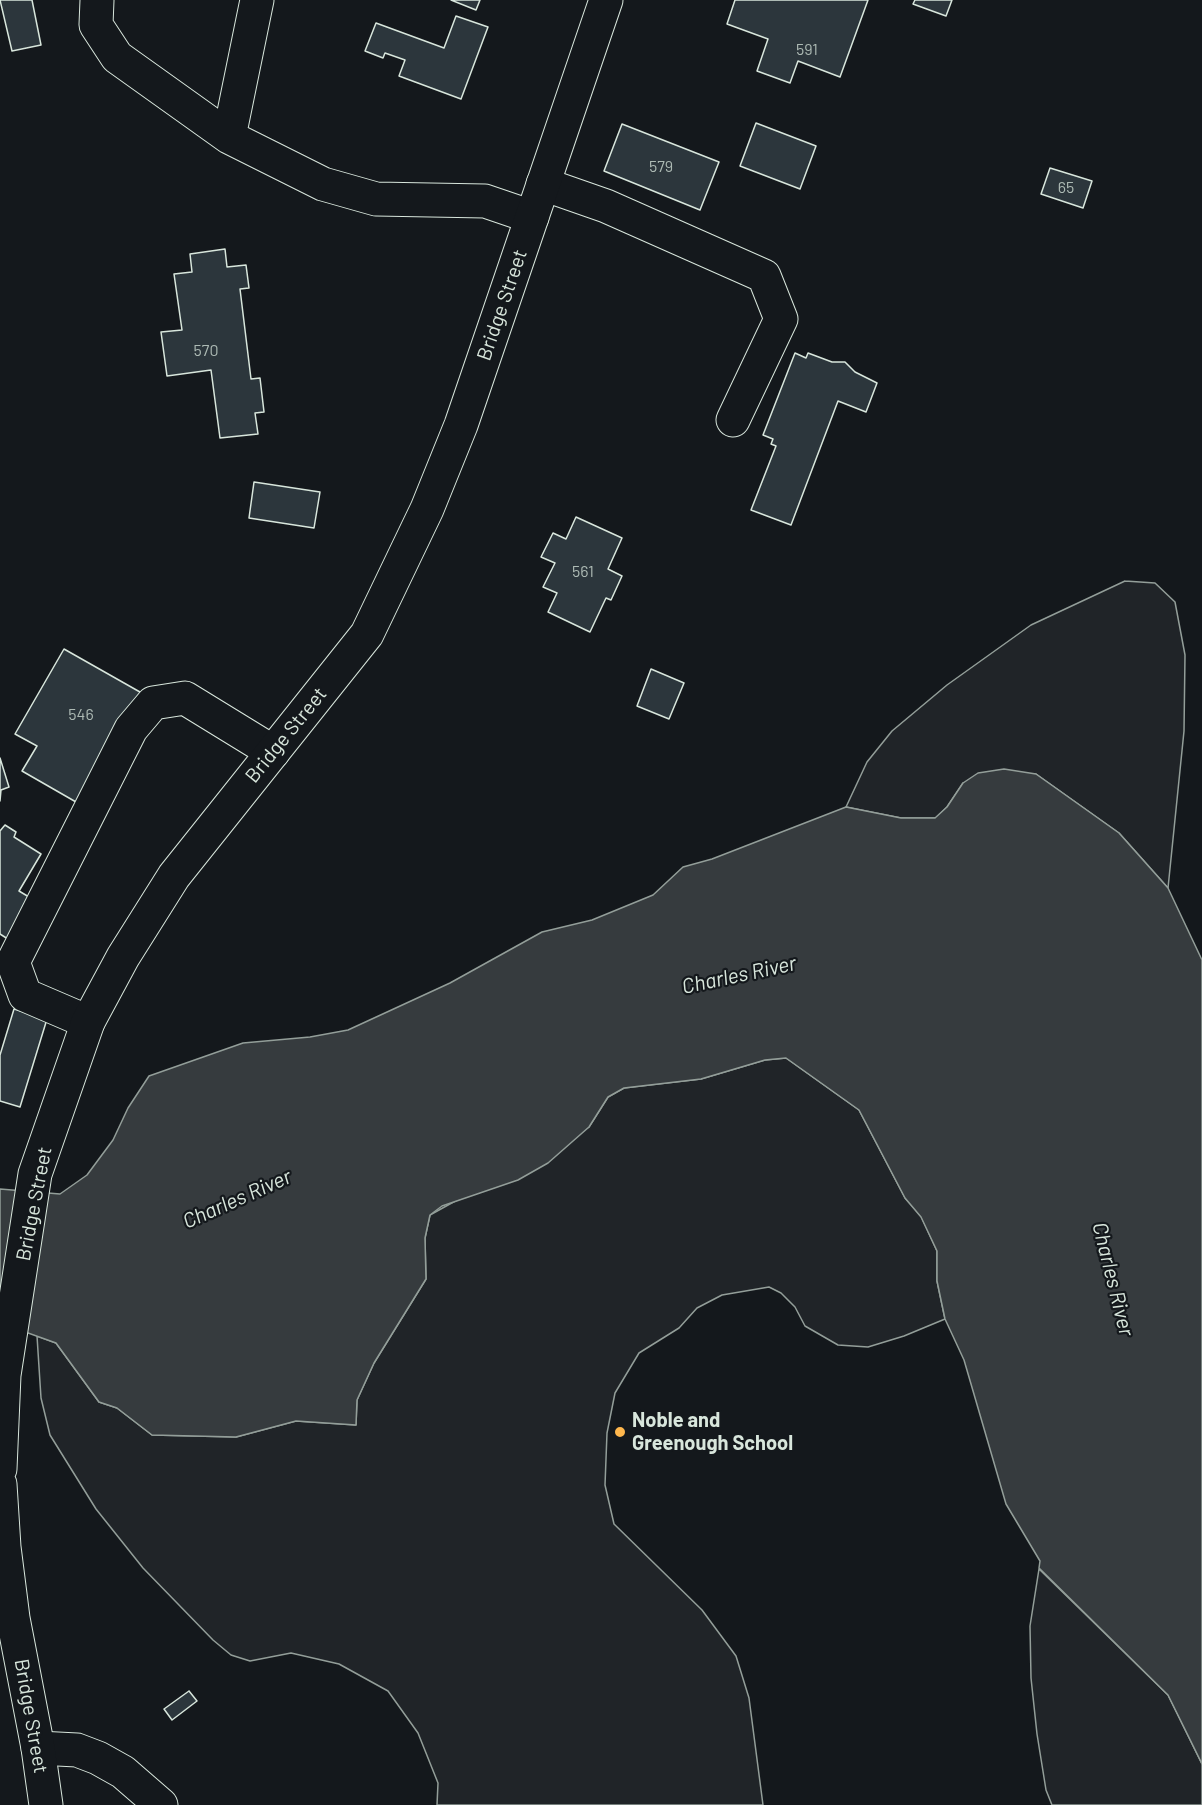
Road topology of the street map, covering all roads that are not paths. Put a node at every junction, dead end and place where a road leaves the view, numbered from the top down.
1 (97, 0) edge
2 (257, 0) edge
3 (606, 0) edge
4 (229, 137) junction
5 (543, 184) junction
6 (532, 216) junction
7 (733, 420) dead end
8 (273, 752) junction
9 (88, 1022) junction
10 (0, 1469) edge
11 (0, 1484) edge
12 (7, 1619) edge
13 (38, 1748) junction
14 (46, 1805) edge
15 (161, 1805) edge

1 - 4 main road
2 - 4 main road
3 - 5 main road, Bridge Street
4 - 6 main road
5 - 6 main road, Bridge Street
5 - 7 main road
6 - 8 main road, Bridge Street
8 - 9 main road, Bridge Street
8 - 9 main road
9 - 10 main road, Bridge Street
11 - 12 main road, Bridge Street
12 - 13 main road, Bridge Street
13 - 14 main road, Bridge Street
13 - 15 main road

